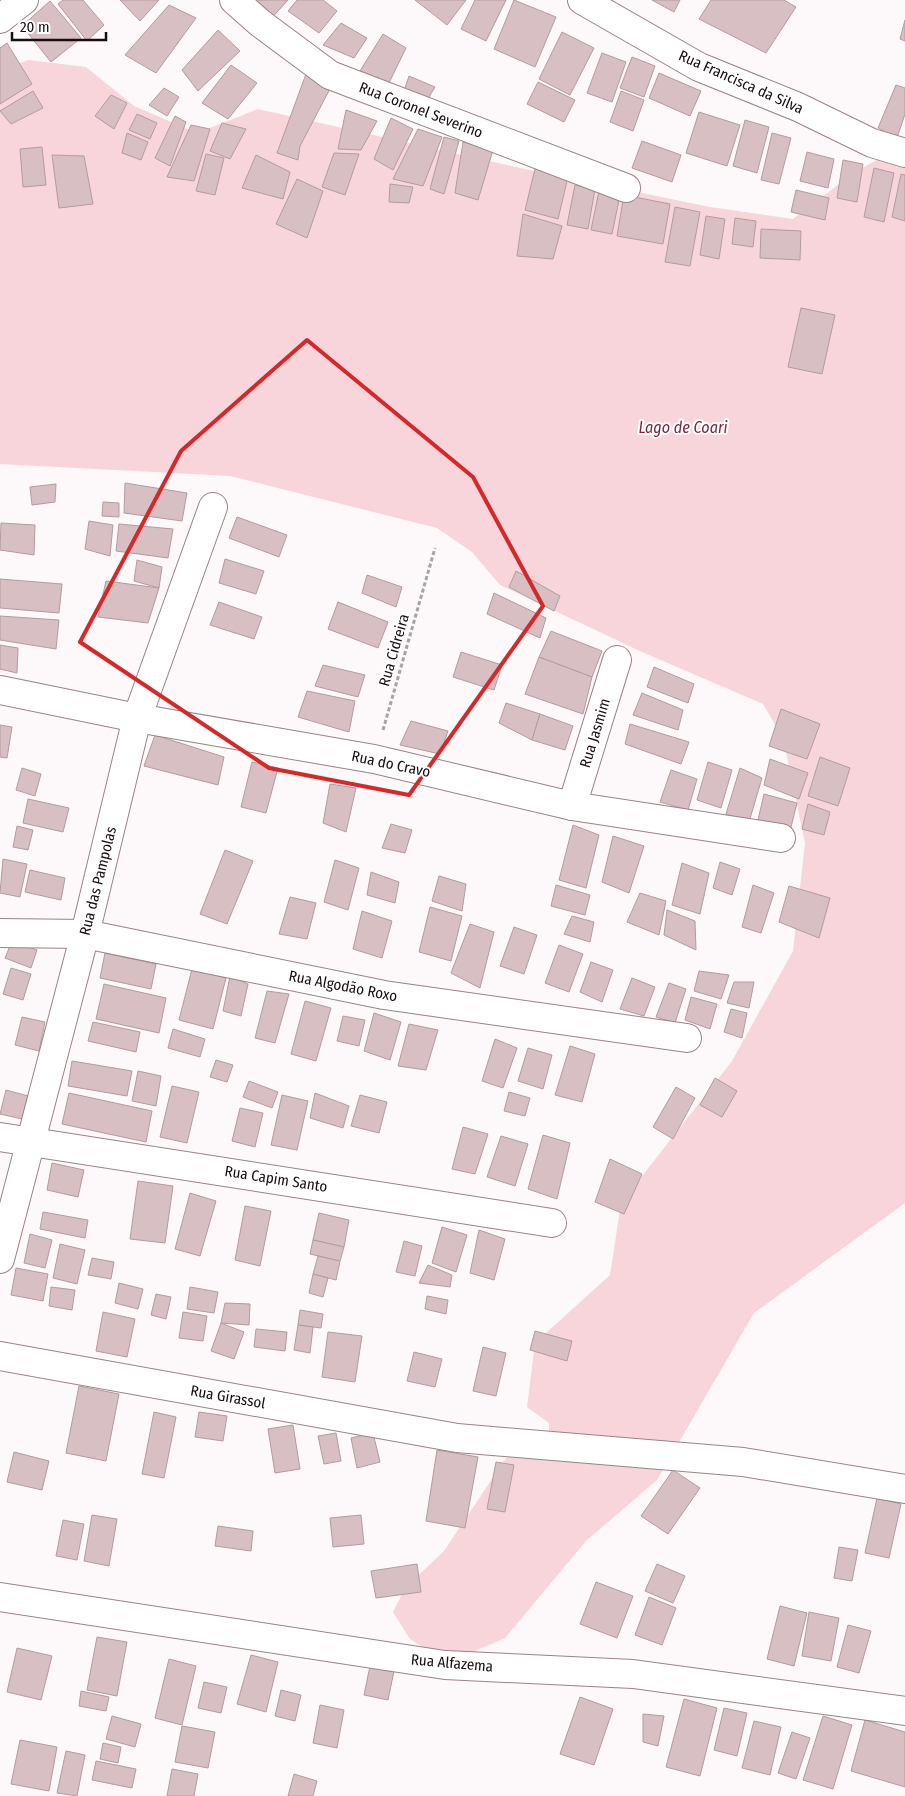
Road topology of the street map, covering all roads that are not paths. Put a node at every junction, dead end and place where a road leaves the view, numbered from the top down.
1 (24, 0) edge
2 (234, 0) edge
3 (582, 0) edge
4 (1, 18) edge
5 (905, 152) edge
6 (626, 188) dead end
7 (213, 507) dead end
8 (617, 660) dead end
9 (0, 690) edge
10 (137, 718) junction
11 (572, 806) junction
12 (781, 838) dead end
13 (0, 933) edge
14 (85, 934) junction
15 (687, 1038) dead end
16 (0, 1136) edge
17 (33, 1140) junction
18 (552, 1223) dead end
19 (0, 1259) edge
20 (0, 1356) edge
21 (905, 1489) edge
22 (0, 1596) edge
23 (905, 1711) edge

1 - 4 street
2 - 6 street, Rua Coronel Severino
3 - 5 street, Rua Francisca da Silva
7 - 10 street, Rua das Pampolas
8 - 11 street, Rua Jasmim
9 - 10 street, Rua do Cravo
10 - 11 street, Rua do Cravo
10 - 14 street, Rua das Pampolas
11 - 12 street, Rua do Cravo
13 - 14 street, Rua Algodão Roxo
14 - 15 street, Rua Algodão Roxo
14 - 17 street, Rua das Pampolas
16 - 17 street, Rua Capim Santo
17 - 18 street, Rua Capim Santo
17 - 19 street, Rua das Pampolas
20 - 21 street, Rua Girassol
22 - 23 street, Rua Alfazema

